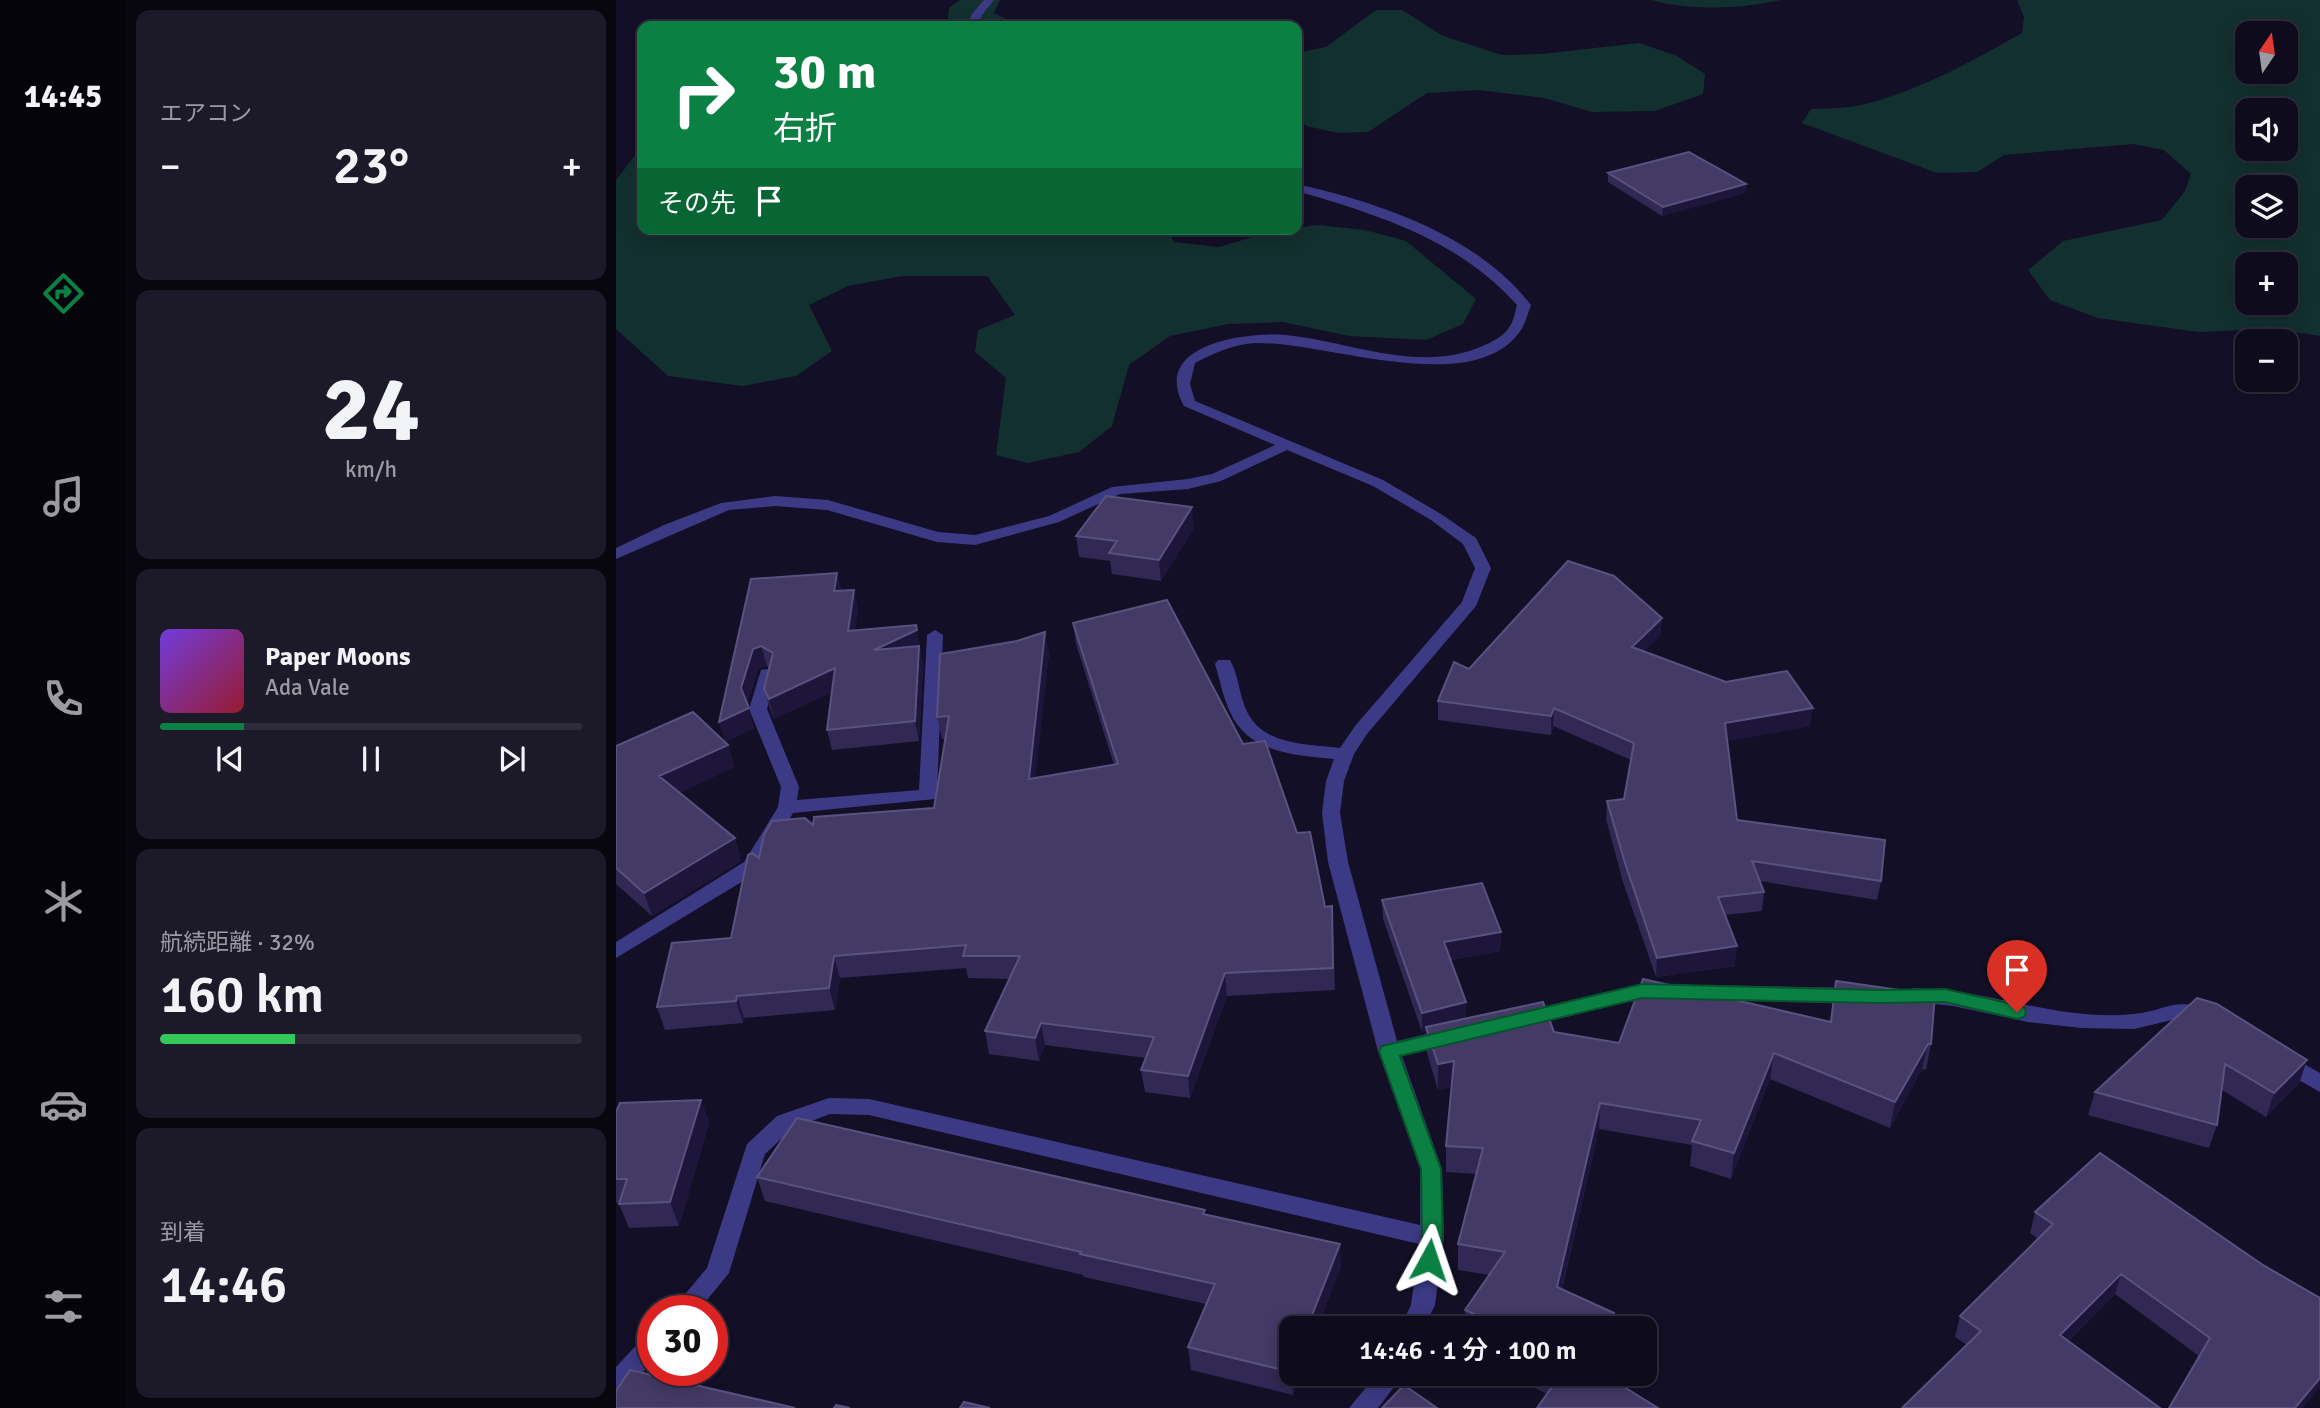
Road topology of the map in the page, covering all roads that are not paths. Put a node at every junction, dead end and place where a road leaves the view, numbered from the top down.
1 (989, 0) edge
2 (974, 21) edge
3 (1302, 189) edge
4 (1285, 445) junction
5 (616, 554) edge
6 (935, 635) dead end
7 (1224, 664) dead end
8 (767, 674) edge
9 (1345, 754) junction
10 (787, 807) junction
11 (616, 951) edge
12 (2218, 1020) edge
13 (1509, 1023) edge
14 (1469, 1032) edge
15 (2263, 1048) edge
16 (1389, 1051) junction
17 (2320, 1084) edge
18 (1433, 1237) junction
19 (697, 1295) edge
20 (1418, 1316) edge
21 (637, 1361) edge
22 (616, 1384) edge
23 (1391, 1386) edge
24 (1362, 1408) edge

1 - 2 street
3 - 4 street
4 - 5 street
4 - 9 street
6 - 10 street
7 - 9 street
8 - 10 street
9 - 16 street
10 - 11 street
12 - 13 street
14 - 16 street
15 - 17 street
16 - 18 street
18 - 19 street
18 - 20 street
21 - 22 street
23 - 24 street

